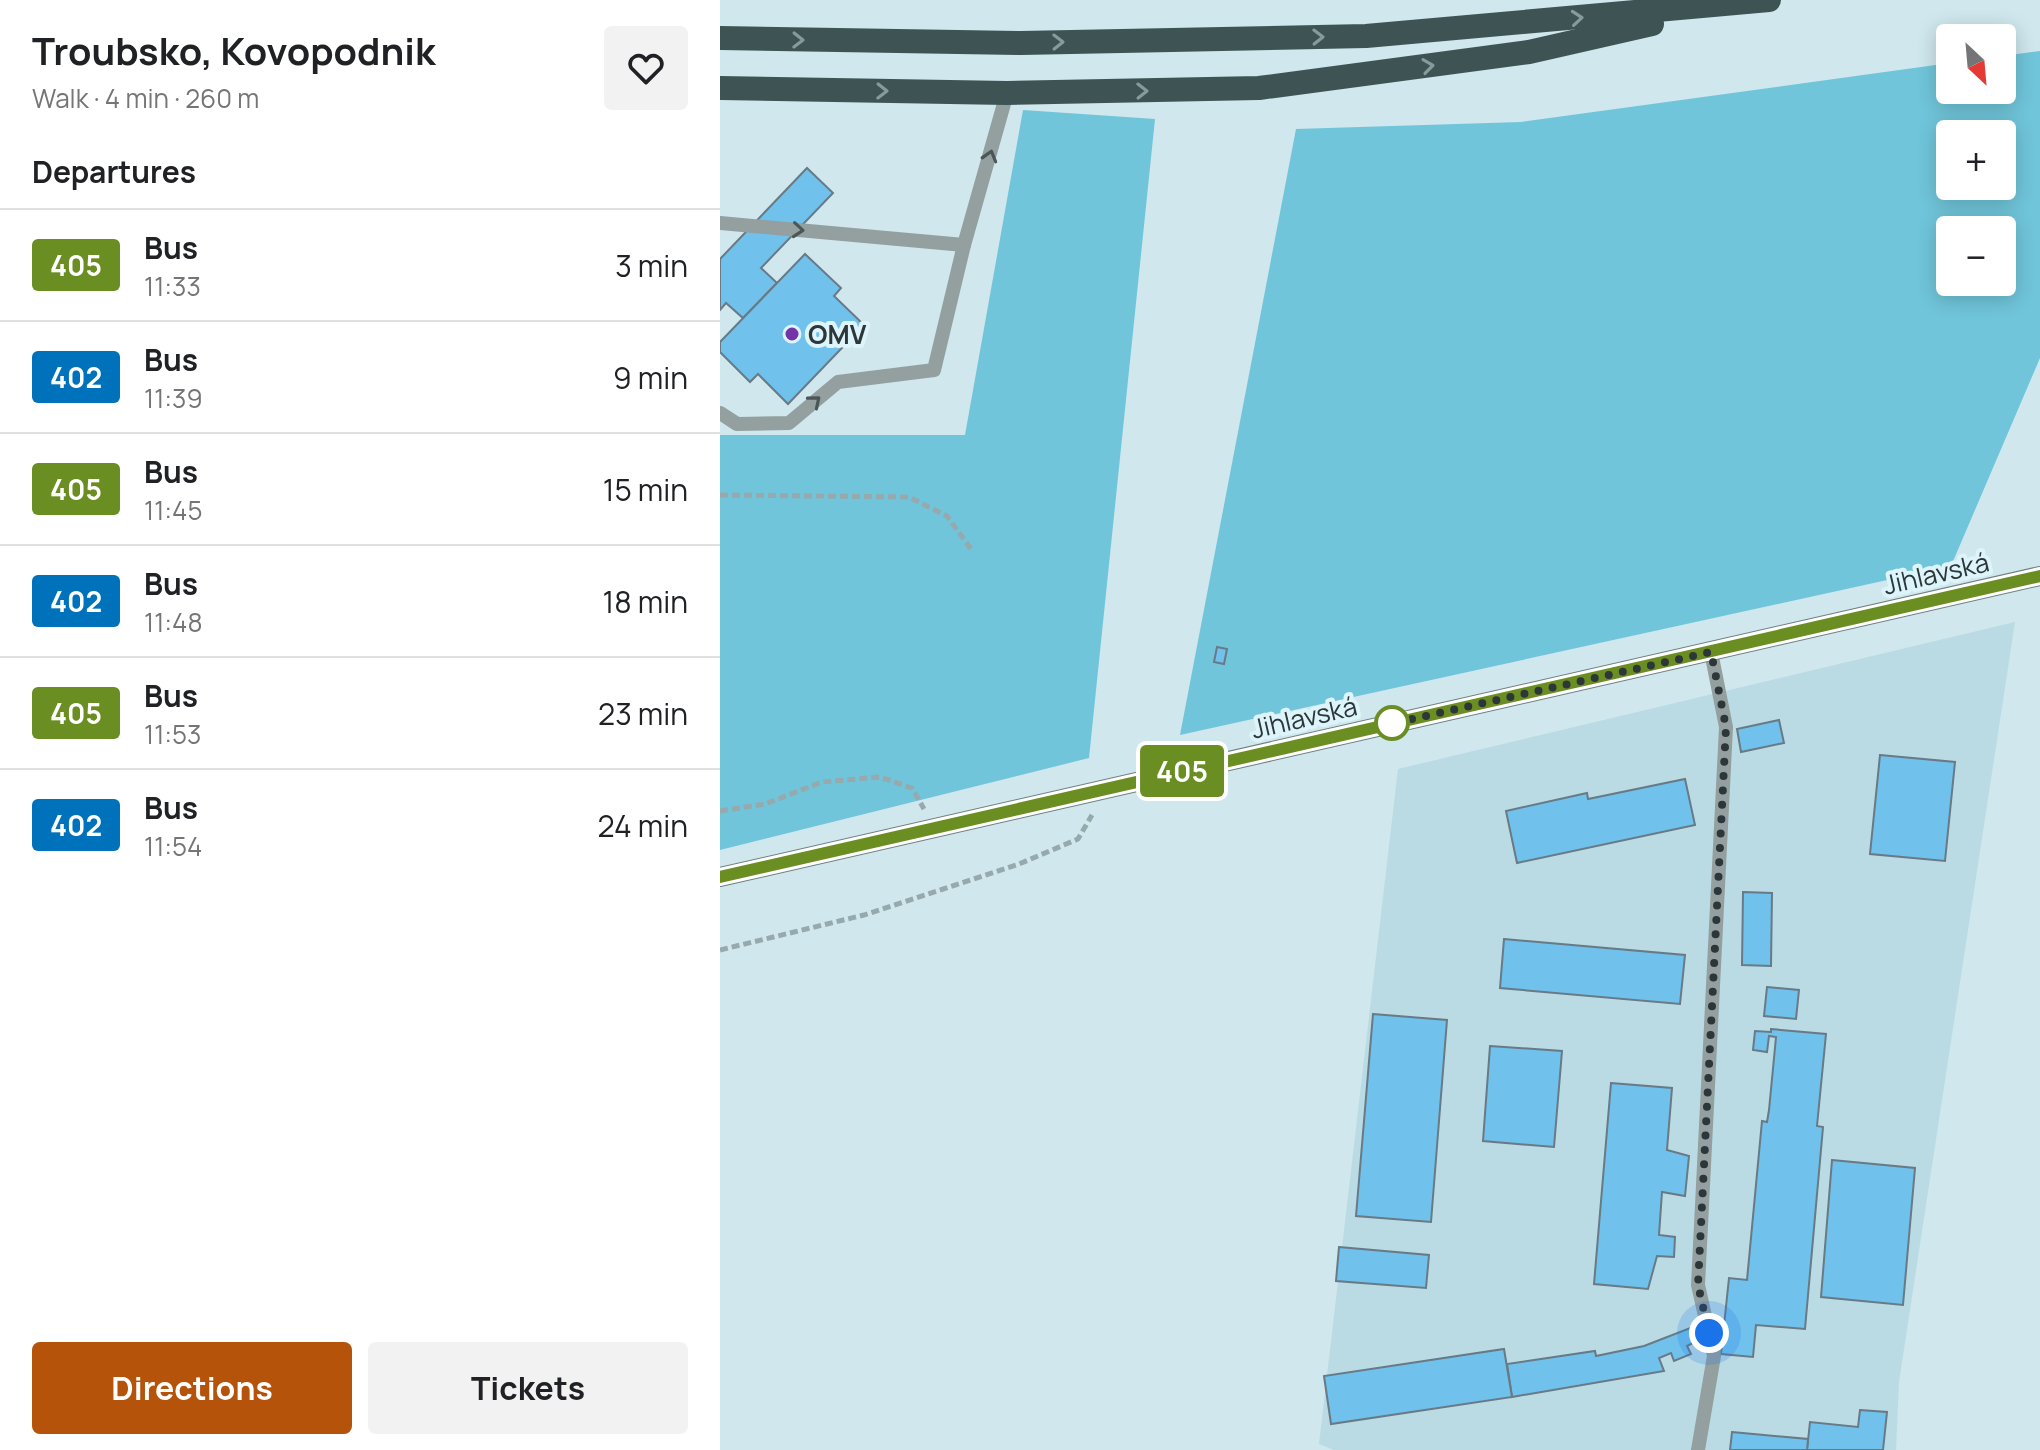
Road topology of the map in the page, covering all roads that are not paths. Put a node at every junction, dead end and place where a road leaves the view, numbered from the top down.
1 (1769, 0) edge
2 (1742, 3) junction
3 (720, 38) edge
4 (720, 88) edge
5 (1007, 93) junction
6 (720, 223) edge
7 (964, 245) junction
8 (720, 413) edge
9 (2040, 576) edge
10 (1711, 652) junction
11 (720, 877) edge
12 (1698, 1450) edge

1 - 2 highway
3 -> 2 highway
5 -> 2 highway
4 -> 5 highway
7 -> 5 lane
6 -> 7 lane
8 -> 7 lane
9 - 10 main road, Jihlavská
10 - 11 main road, Jihlavská
10 - 12 lane

